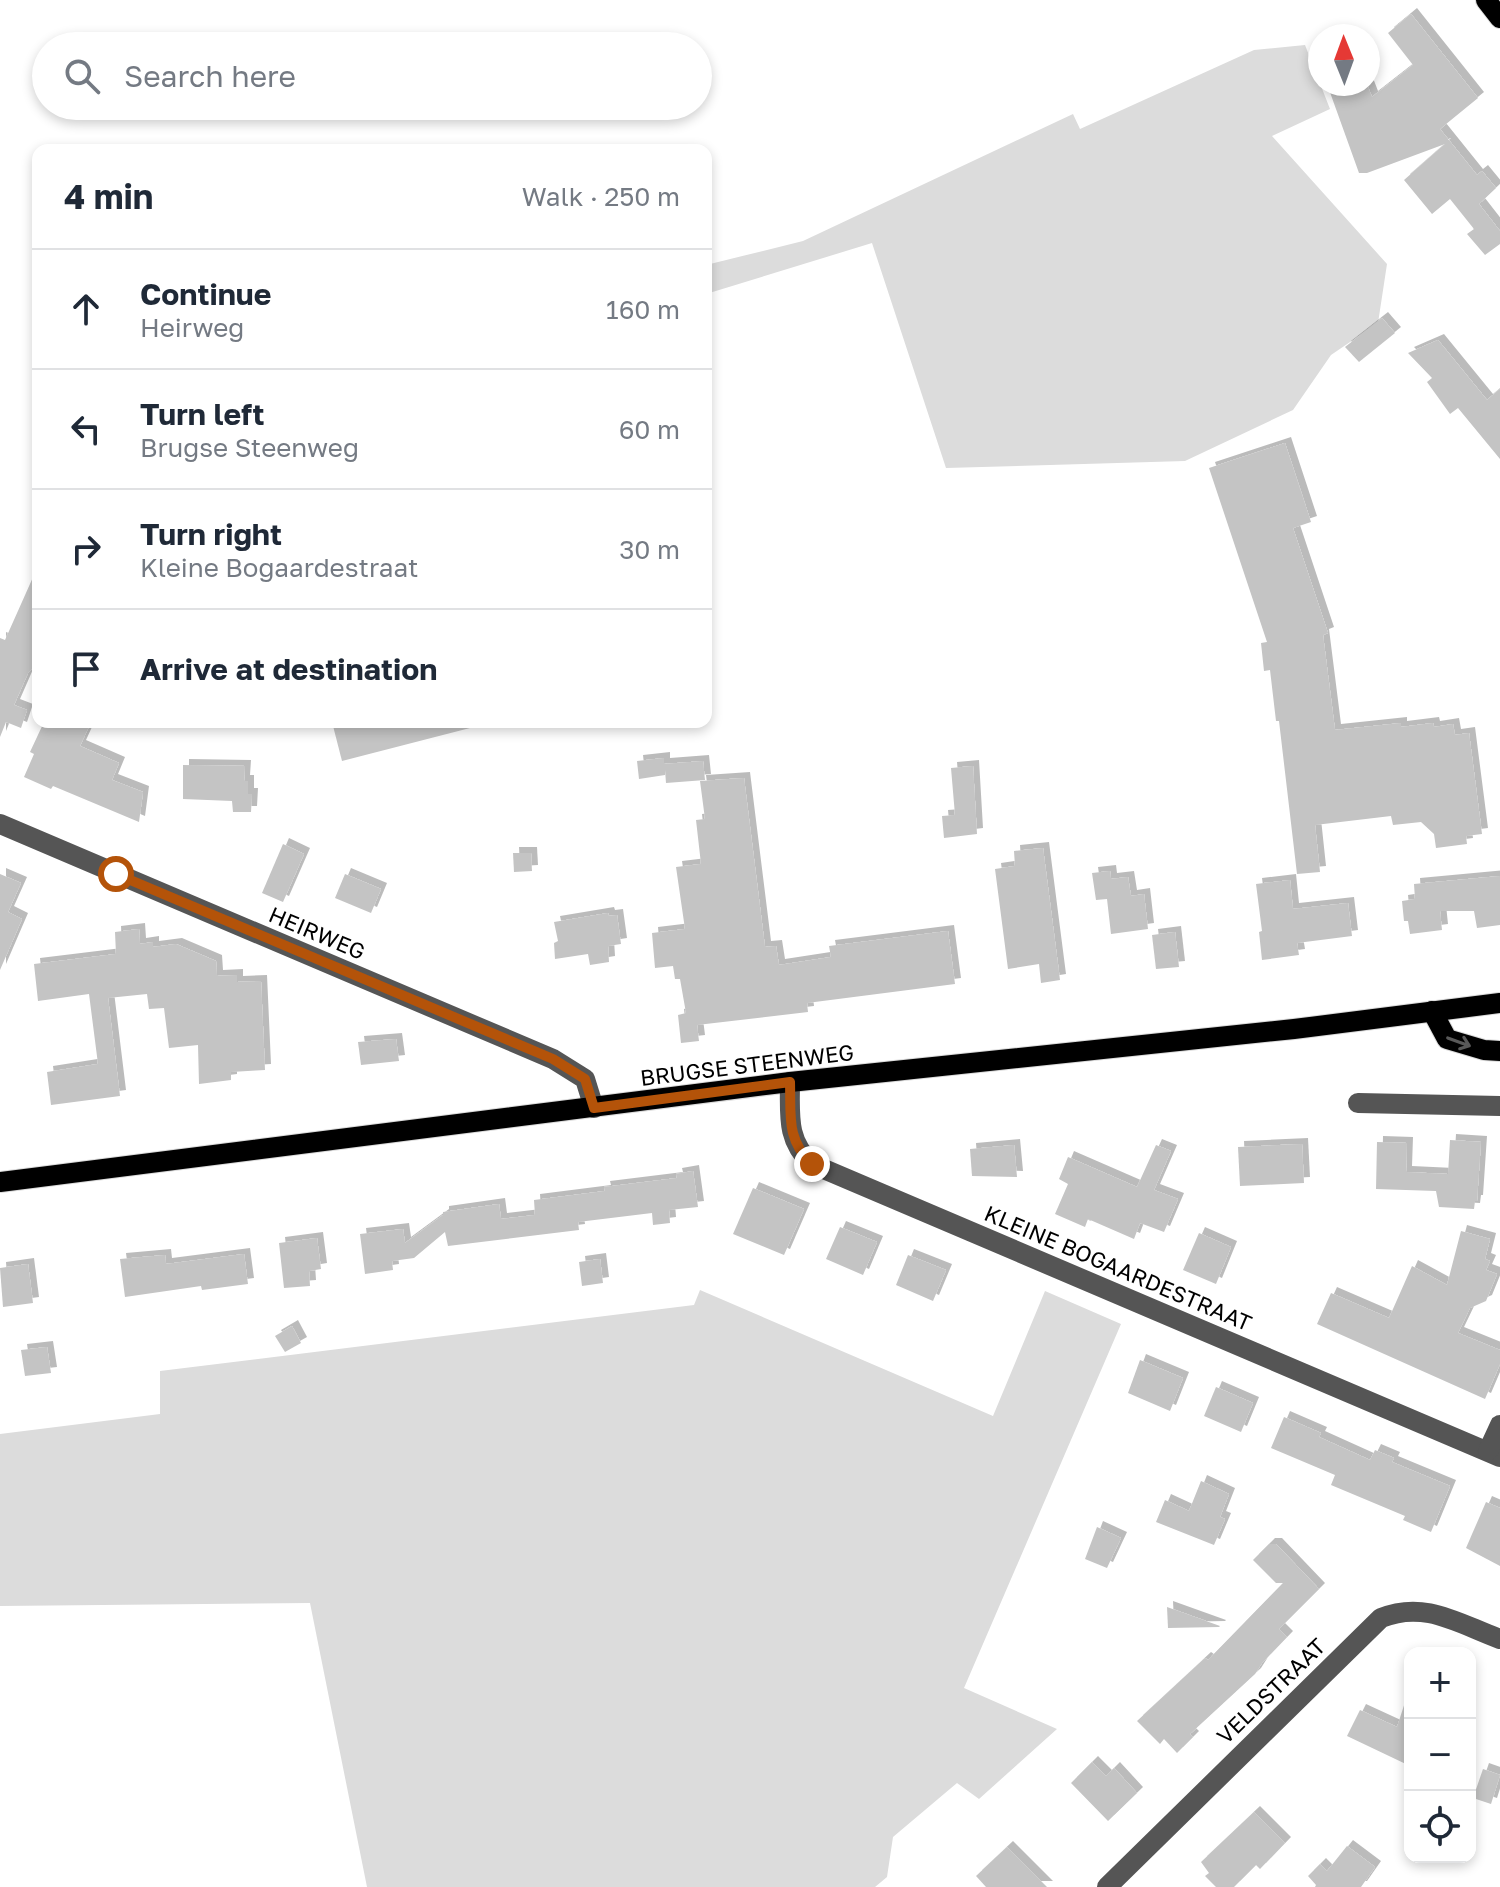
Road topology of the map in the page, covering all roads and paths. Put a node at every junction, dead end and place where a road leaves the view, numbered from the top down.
1 (1486, 0) edge
2 (1500, 18) edge
3 (0, 824) edge
4 (1500, 1003) edge
5 (1432, 1011) junction
6 (1500, 1051) edge
7 (790, 1082) junction
8 (1358, 1103) dead end
9 (1500, 1106) edge
10 (594, 1108) junction
11 (0, 1182) edge
12 (1500, 1425) edge
13 (1494, 1454) edge
14 (1500, 1639) edge
15 (1107, 1887) edge

1 - 2 main road
3 - 10 street, HEIRWEG
4 - 5 main road, BRUGSE STEENWEG
5 -> 6 main road
5 - 7 main road, BRUGSE STEENWEG
7 - 10 main road, BRUGSE STEENWEG
7 - 13 street, KLEINE BOGAARDESTRAAT
8 - 9 street
10 - 11 main road, BRUGSE STEENWEG
12 - 13 street, KLEINE BOGAARDESTRAAT
14 - 15 street, VELDSTRAAT

